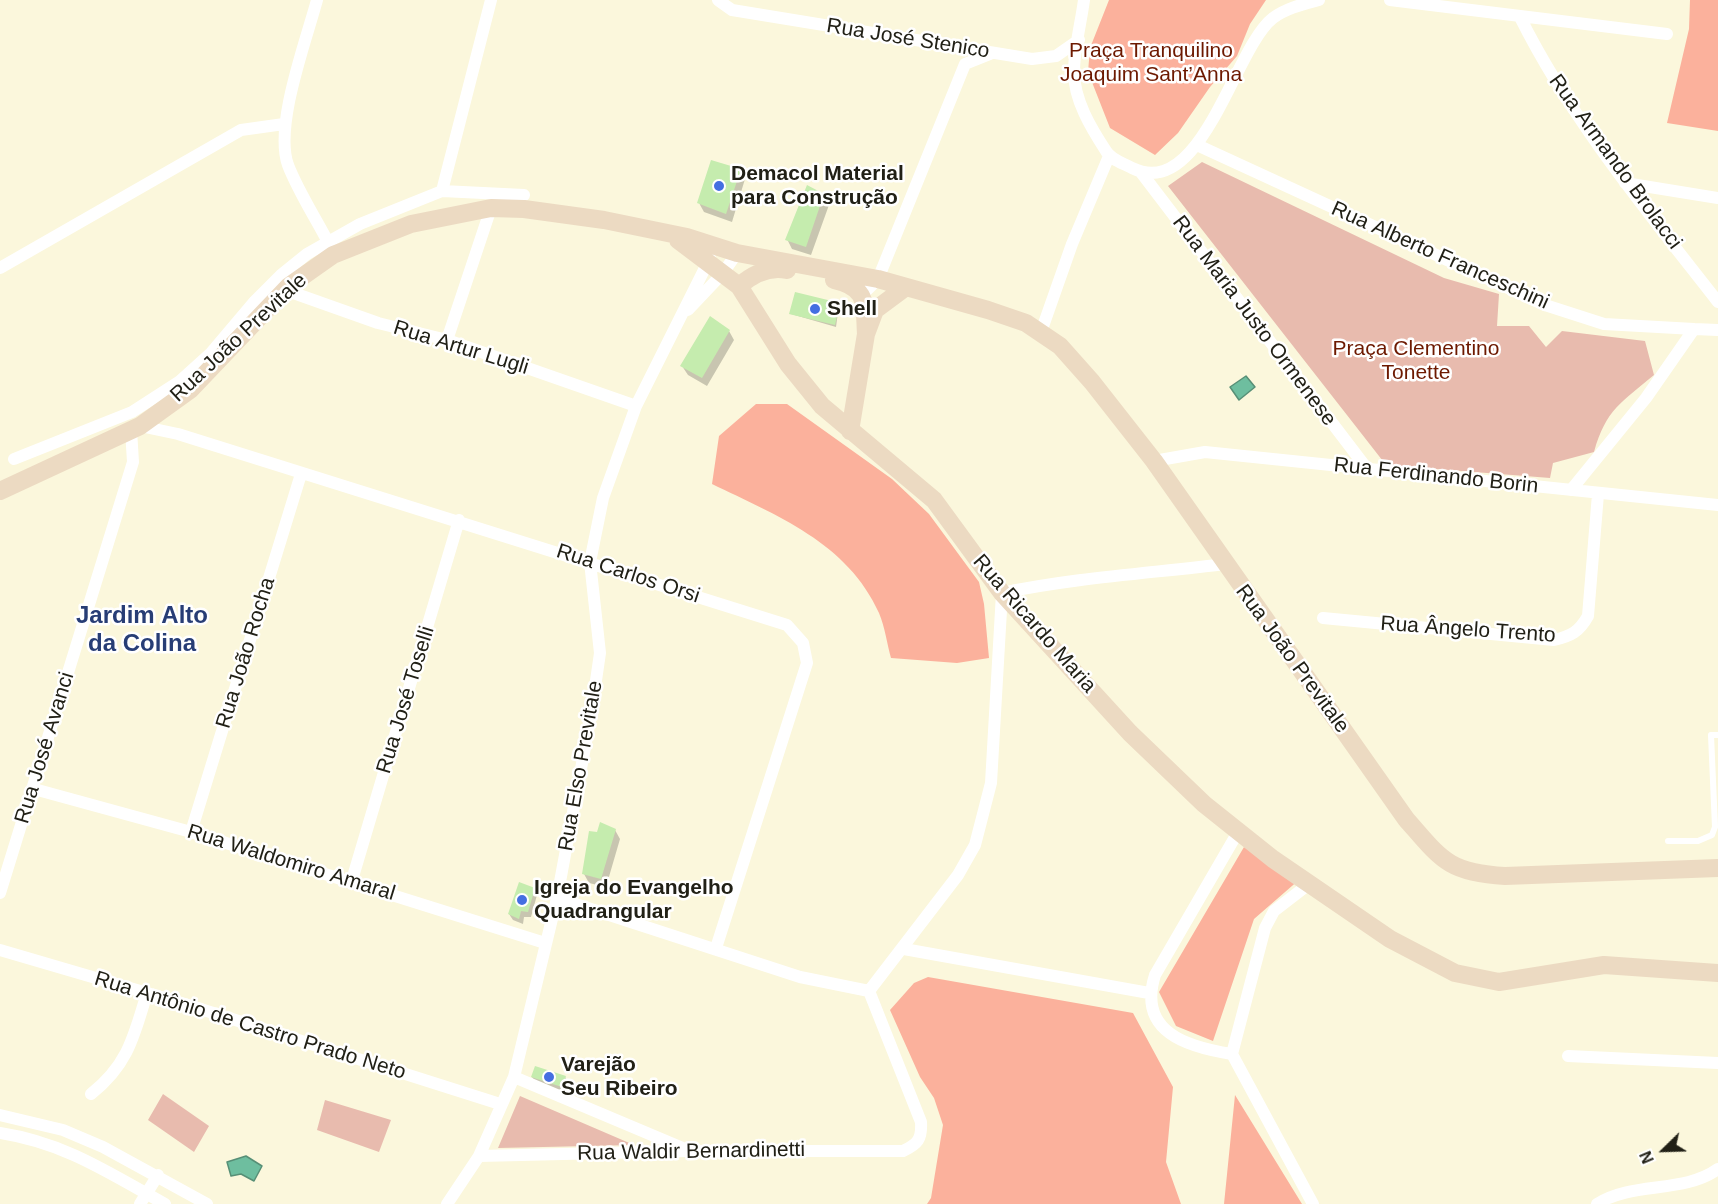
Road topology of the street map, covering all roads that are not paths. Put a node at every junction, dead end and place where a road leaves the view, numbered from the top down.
1 (317, 0) edge
2 (491, 0) edge
3 (718, 0) edge
4 (1084, 0) edge
5 (1319, 0) edge
6 (1390, 0) edge
7 (1520, 17) junction
8 (1667, 34) dead end
9 (1079, 40) junction
10 (1002, 53) junction
11 (284, 124) junction
12 (1197, 145) junction
13 (1109, 156) junction
14 (1140, 171) junction
15 (1625, 183) junction
16 (442, 191) junction
17 (524, 195) dead end
18 (1718, 198) edge
19 (491, 208) junction
20 (665, 234) junction
21 (328, 242) junction
22 (717, 246) junction
23 (737, 253) junction
24 (707, 262) junction
25 (0, 268) edge
26 (723, 273) junction
27 (878, 279) junction
28 (740, 286) junction
29 (906, 287) junction
30 (285, 290) junction
31 (862, 295) junction
32 (1718, 302) edge
33 (677, 321) junction
34 (1694, 329) junction
35 (1718, 330) edge
36 (1041, 332) junction
37 (866, 334) junction
38 (447, 340) junction
39 (636, 406) junction
40 (135, 428) junction
41 (850, 430) junction
42 (14, 459) dead end
43 (1154, 461) junction
44 (1368, 470) junction
45 (301, 474) junction
46 (1571, 490) junction
47 (0, 491) edge
48 (1598, 494) junction
49 (1718, 505) edge
50 (459, 520) junction
51 (590, 562) junction
52 (1225, 564) junction
53 (1002, 593) junction
54 (1323, 618) dead end
55 (1718, 735) edge
56 (34, 789) junction
57 (191, 832) junction
58 (1238, 832) junction
59 (1668, 841) dead end
60 (1718, 868) edge
61 (352, 880) junction
62 (1309, 884) junction
63 (0, 893) edge
64 (557, 898) junction
65 (546, 943) junction
66 (716, 948) junction
67 (904, 949) junction
68 (0, 950) edge
69 (1718, 973) edge
70 (869, 991) junction
71 (147, 993) junction
72 (1149, 993) junction
73 (1232, 1054) junction
74 (1568, 1056) dead end
75 (1718, 1064) edge
76 (514, 1077) junction
77 (91, 1094) dead end
78 (500, 1104) junction
79 (0, 1116) edge
80 (0, 1133) edge
81 (688, 1151) junction
82 (479, 1156) junction
83 (1718, 1168) edge
84 (158, 1175) junction
85 (459, 1186) junction
86 (144, 1199) edge
87 (165, 1204) edge
88 (207, 1204) edge
89 (447, 1204) edge
90 (457, 1204) edge
91 (1313, 1204) edge
92 (1597, 1204) edge

1 - 11 street
2 - 16 street
3 - 10 street, Rua José Stenico
4 - 9 street
5 - 12 street
6 - 7 street
7 - 8 street
7 - 15 street, Rua Armando Brolacci
9 - 10 street, Rua José Stenico
9 - 13 street
10 - 27 street
11 - 21 street
11 - 25 street
12 - 14 street
12 - 34 street, Rua Alberto Franceschini
13 - 14 street
13 - 36 street
14 - 44 street, Rua Maria Justo Ormenese
15 - 18 street
15 - 32 street, Rua Armando Brolacci
16 - 17 street, Rua João Previtale
16 - 21 street, Rua João Previtale
19 - 20 main road, Rua João Previtale
19 - 30 main road, Rua João Previtale
19 - 38 street
20 - 22 main road, Rua João Previtale
20 - 24 main road, Rua João Previtale
21 - 42 street, Rua João Previtale
22 - 23 main road, Rua João Previtale
22 - 24 street
23 - 26 street
23 - 27 main road, Rua João Previtale
24 - 26 main road, Rua João Previtale
24 - 33 street, Rua Elso Previtale
26 - 28 main road, Rua João Previtale
26 - 33 street, Rua Elso Previtale
27 - 29 main road, Rua João Previtale
27 - 31 street
28 - 31 main road
28 - 41 main road, Rua Ricardo Maria
29 - 36 main road, Rua João Previtale
29 - 37 main road
30 - 38 street, Rua Artur Lugli
30 - 40 main road, Rua João Previtale
31 - 37 main road
33 - 39 street, Rua Elso Previtale
34 - 35 street, Rua Alberto Franceschini
34 - 46 street
36 - 43 main road, Rua João Previtale
37 - 41 main road
38 - 39 street, Rua Artur Lugli
39 - 51 street, Rua Elso Previtale
40 - 45 street, Rua Carlos Orsi
40 - 47 main road, Rua João Previtale
40 - 56 street, Rua José Avanci
41 - 53 main road, Rua Ricardo Maria
43 - 44 street, Rua Ferdinando Borin
43 - 52 main road, Rua João Previtale
44 - 46 street, Rua Ferdinando Borin
45 - 50 street, Rua Carlos Orsi
45 - 57 street, Rua João Rocha
46 - 48 street, Rua Ferdinando Borin
48 - 49 street, Rua Ferdinando Borin
48 - 54 street, Rua Ângelo Trento
50 - 51 street, Rua Carlos Orsi
50 - 61 street, Rua José Toselli
51 - 64 street, Rua Elso Previtale
51 - 66 street, Rua Carlos Orsi
52 - 53 street
52 - 60 main road, Rua João Previtale
53 - 58 main road, Rua Ricardo Maria
53 - 67 street
55 - 59 lane
56 - 57 street, Rua Waldomiro Amaral
56 - 63 street, Rua José Avanci
57 - 61 street, Rua Waldomiro Amaral
58 - 62 main road, Rua Ricardo Maria
58 - 72 street
61 - 65 street, Rua Waldomiro Amaral
62 - 69 main road, Rua Ricardo Maria
62 - 73 street
64 - 65 street, Rua Elso Previtale
64 - 66 street
65 - 76 street, Rua Elso Previtale
66 - 70 street
67 - 70 street
67 - 72 street
68 - 71 street, Rua Antônio de Castro Prado Neto
70 - 81 street, Rua Waldir Bernardinetti
71 - 77 street
71 - 78 street, Rua Antônio de Castro Prado Neto
72 - 73 street
73 - 91 street
74 - 75 street
76 - 78 street, Rua Elso Previtale
76 - 81 street
78 - 82 street, Rua Elso Previtale
79 - 84 street
80 - 86 street
81 - 82 street, Rua Waldir Bernardinetti
82 - 85 street, Rua Elso Previtale
83 - 92 street
84 - 86 street
84 - 88 street
85 - 89 street, Rua Elso Previtale
85 - 90 street
86 - 87 street

